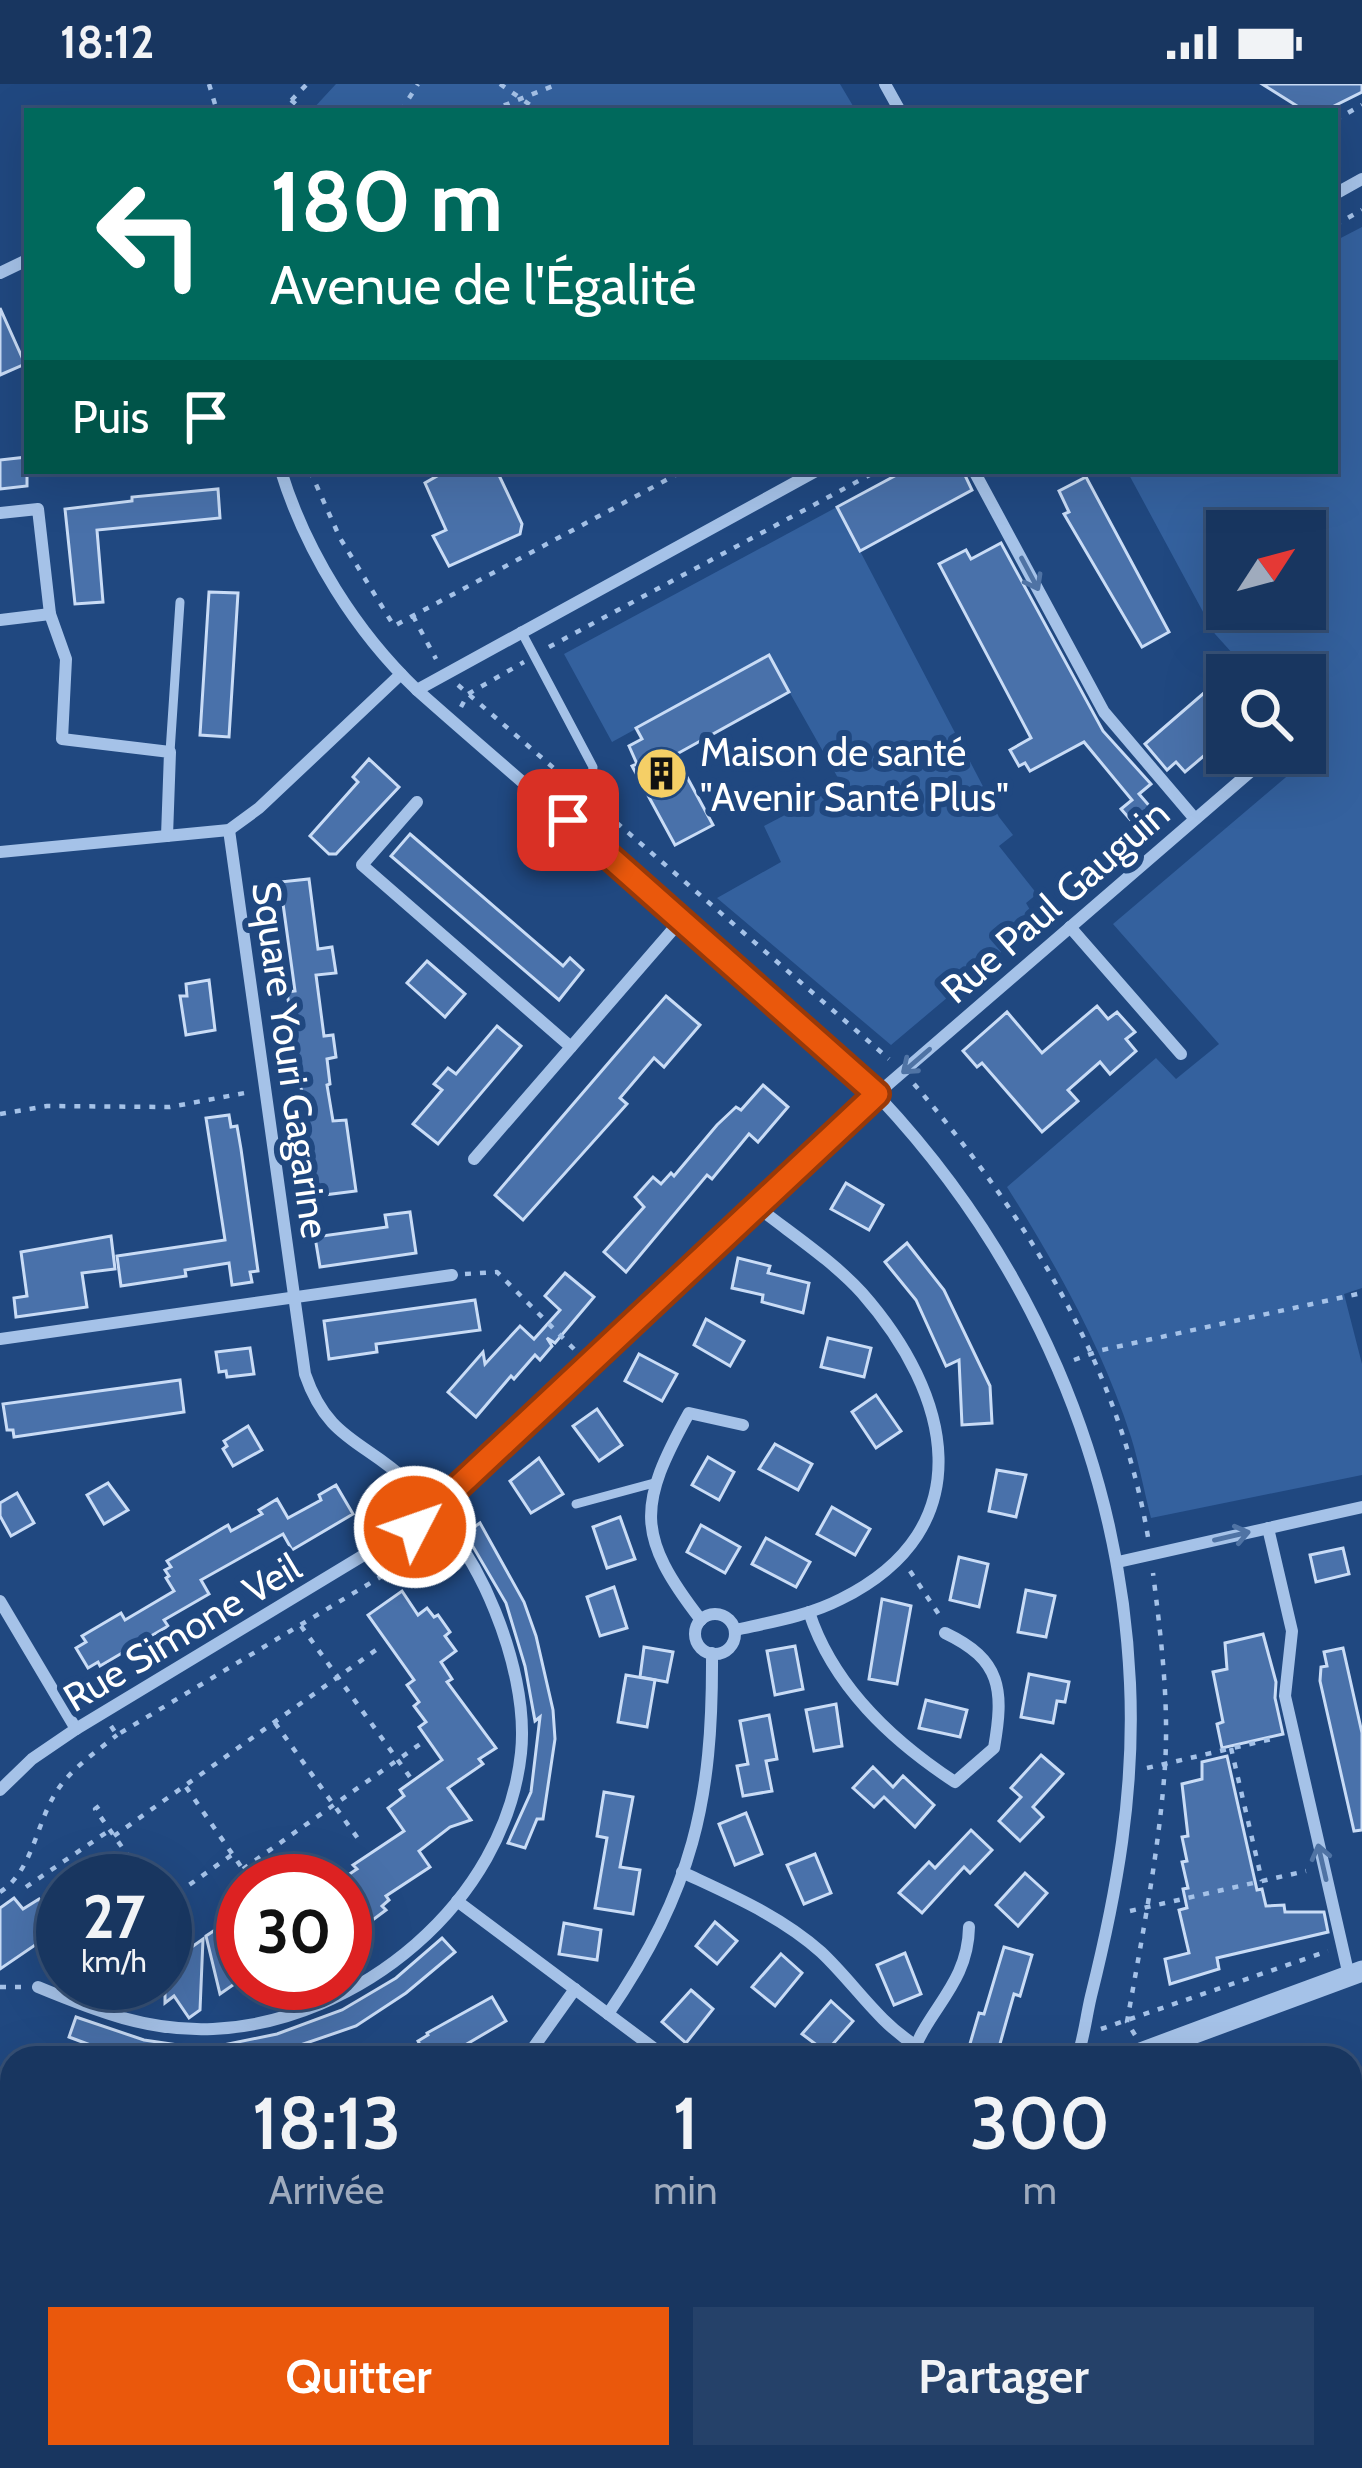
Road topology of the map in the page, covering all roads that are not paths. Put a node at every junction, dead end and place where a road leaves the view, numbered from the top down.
1 (282, 474) edge
2 (810, 474) edge
3 (976, 474) edge
4 (0, 513) edge
5 (180, 602) dead end
6 (50, 614) junction
7 (0, 620) edge
8 (520, 631) junction
9 (401, 674) junction
10 (417, 690) junction
11 (170, 752) junction
12 (1248, 774) edge
13 (417, 802) dead end
14 (1195, 819) junction
15 (568, 820) junction
16 (229, 830) junction
17 (167, 836) junction
18 (0, 852) edge
19 (682, 919) junction
20 (1070, 927) junction
21 (571, 1047) junction
22 (1181, 1054) dead end
23 (877, 1094) junction
24 (474, 1159) dead end
25 (755, 1205) junction
26 (452, 1275) road end
27 (293, 1298) junction
28 (0, 1340) edge
29 (742, 1425) dead end
30 (654, 1483) junction
31 (576, 1504) dead end
32 (1362, 1507) edge
33 (435, 1512) junction
34 (1268, 1528) junction
35 (1118, 1562) junction
36 (0, 1601) edge
37 (809, 1612) junction
38 (701, 1620) junction
39 (735, 1630) junction
40 (949, 1636) road end
41 (712, 1653) junction
42 (76, 1730) junction
43 (0, 1790) edge
44 (682, 1872) junction
45 (457, 1901) junction
46 (969, 1927) dead end
47 (1356, 1973) edge
48 (574, 1989) junction
49 (95, 2010) edge
50 (608, 2014) junction
51 (534, 2046) edge
52 (651, 2046) edge
53 (908, 2046) edge
54 (916, 2046) edge
55 (1080, 2046) edge
56 (1160, 2046) edge

1 - 9 street
2 - 8 street
3 -> 14 street
4 - 6 street
5 - 11 lane
6 - 7 street
6 - 11 street
8 - 10 street
8 - 15 lane
9 - 10 street
9 - 16 street
10 - 15 street
11 - 17 street
12 - 14 street, Rue Paul Gauguin
13 - 21 street
14 - 20 street, Rue Paul Gauguin
15 - 19 street
16 - 17 street
16 - 27 street, Square Youri Gagarine
17 - 18 street
19 - 21 street
19 - 23 street
20 - 22 street
20 -> 23 street, Rue Paul Gauguin
21 - 24 street
23 - 25 street, Rue Simone Veil
23 - 35 street
25 - 33 street, Rue Simone Veil
25 - 37 street
26 - 27 street, Square Youri Gagarine
27 - 28 street
27 - 33 street, Square Youri Gagarine
29 - 30 street
30 - 31 lane
30 - 38 street
32 - 34 street
33 - 42 street, Rue Simone Veil
33 - 45 street, Square Youri Gagarine
35 -> 34 street
47 -> 34 street
35 - 55 street
36 - 42 street
37 - 39 street
37 - 40 street
38 - 39 street
38 - 41 street
39 - 41 street
41 - 44 street
42 - 43 street, Rue Simone Veil
44 - 50 street
44 - 53 street
45 - 48 street
45 - 49 street, Square Youri Gagarine
46 - 54 street
47 - 56 street
48 - 50 street
48 - 51 street
50 - 52 street

